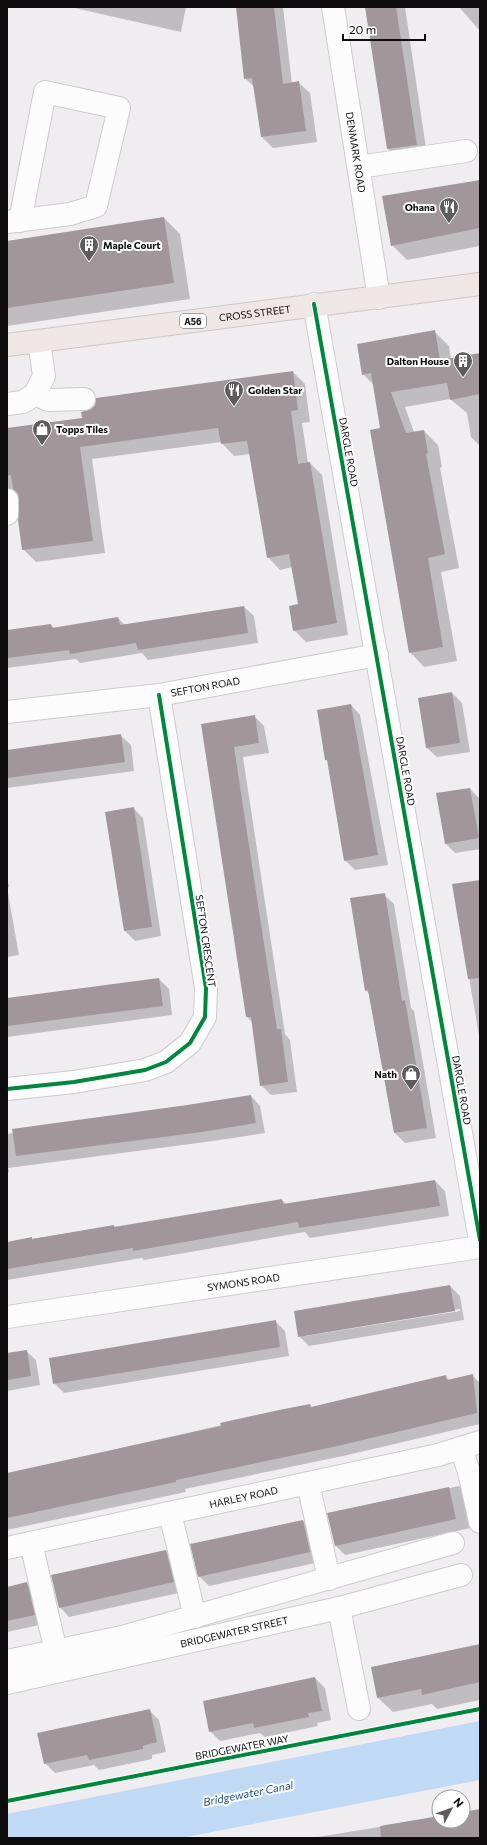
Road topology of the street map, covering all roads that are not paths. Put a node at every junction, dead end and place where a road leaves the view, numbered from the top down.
1 (333, 7) edge
2 (466, 151) dead end
3 (359, 167) junction
4 (14, 222) edge
5 (480, 284) edge
6 (379, 298) junction
7 (314, 304) junction
8 (39, 341) junction
9 (7, 345) edge
10 (35, 394) junction
11 (84, 399) dead end
12 (7, 404) edge
13 (7, 500) edge
14 (7, 514) edge
15 (377, 655) junction
16 (159, 695) junction
17 (7, 712) edge
18 (7, 1089) edge
19 (480, 1240) edge
20 (480, 1247) edge
21 (7, 1318) edge
22 (470, 1445) edge
23 (308, 1483) junction
24 (170, 1513) junction
25 (480, 1522) edge
26 (31, 1543) junction
27 (453, 1543) dead end
28 (7, 1548) edge
29 (461, 1575) dead end
30 (329, 1579) junction
31 (339, 1608) junction
32 (195, 1618) junction
33 (56, 1652) junction
34 (7, 1661) edge
35 (7, 1683) edge
36 (359, 1709) dead end

1 - 3 street, DENMARK ROAD
2 - 3 street
3 - 6 street, DENMARK ROAD
4 - 4 street
5 - 6 highway, CROSS STREET / A56
6 - 7 highway, CROSS STREET / A56
7 - 8 highway, CROSS STREET / A56
7 - 15 street, DARGLE ROAD
8 - 9 highway, CROSS STREET / A56
8 - 10 street
10 - 11 street
10 - 12 street
13 - 14 street
15 - 16 street, SEFTON ROAD
15 - 19 street, DARGLE ROAD
16 - 17 street, SEFTON ROAD
16 - 18 street, SEFTON CRESCENT
20 - 21 street, SYMONS ROAD
22 - 23 street, HARLEY ROAD
22 - 25 street
23 - 24 street, HARLEY ROAD
23 - 30 street
24 - 26 street, HARLEY ROAD
24 - 32 street
26 - 28 street, HARLEY ROAD
26 - 33 street
27 - 30 street
29 - 31 street, BRIDGEWATER STREET
30 - 32 street
31 - 35 street, BRIDGEWATER STREET
31 - 36 street
32 - 33 street
33 - 34 street

